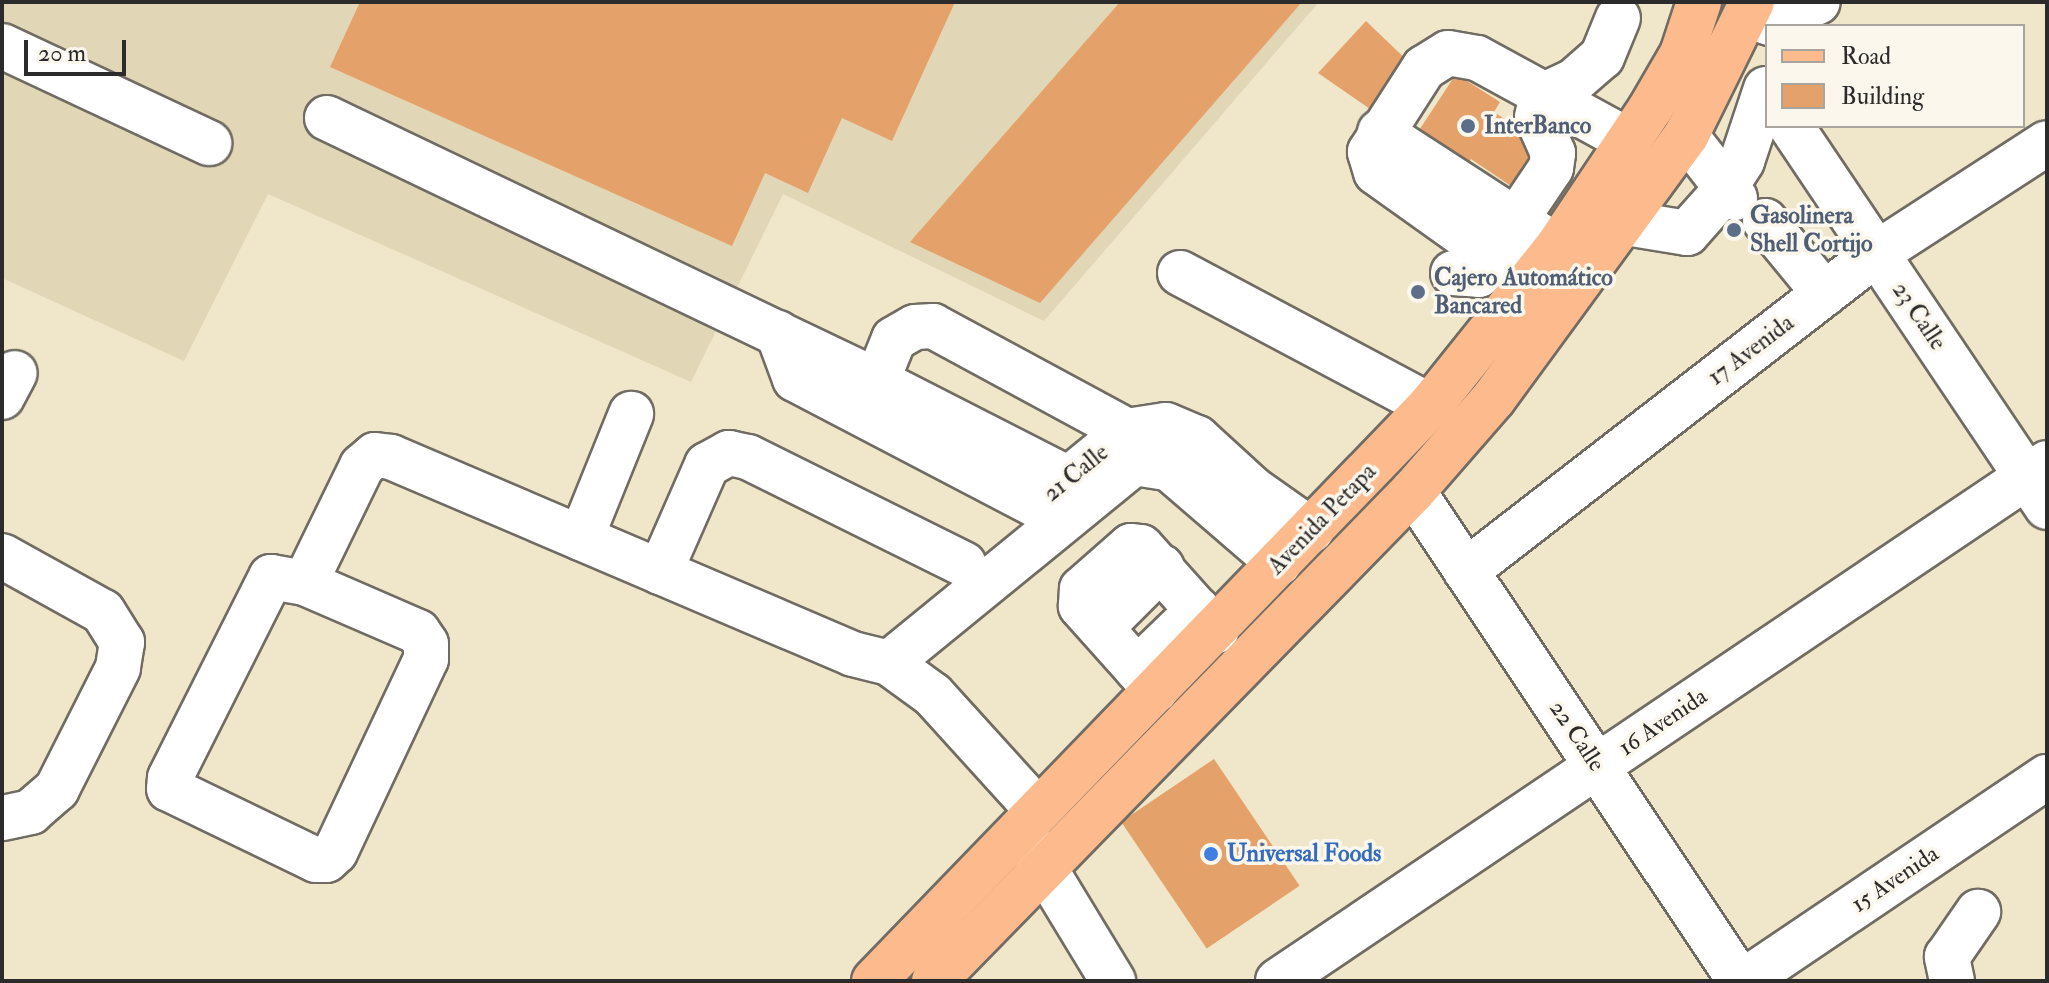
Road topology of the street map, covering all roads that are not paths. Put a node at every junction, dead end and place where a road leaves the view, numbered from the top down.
1 (1699, 2) edge
2 (1818, 2) edge
3 (1747, 17) edge
4 (1618, 18) dead end
5 (2, 46) edge
6 (1765, 83) edge
7 (1542, 96) junction
8 (1765, 96) edge
9 (327, 118) dead end
10 (1792, 128) edge
11 (1686, 136) junction
12 (1629, 141) junction
13 (209, 143) dead end
14 (2047, 143) edge
15 (1741, 202) junction
16 (1626, 223) junction
17 (1558, 246) junction
18 (1487, 251) junction
19 (1877, 253) junction
20 (1180, 273) dead end
21 (1530, 282) junction
22 (1825, 294) junction
23 (778, 333) junction
24 (877, 381) junction
25 (1430, 406) junction
26 (631, 414) dead end
27 (1127, 431) junction
28 (2040, 482) edge
29 (1413, 491) junction
30 (1045, 510) junction
31 (1311, 530) junction
32 (581, 538) junction
33 (2, 556) edge
34 (1279, 563) junction
35 (964, 564) junction
36 (1466, 571) junction
37 (660, 572) junction
38 (305, 583) junction
39 (1090, 613) junction
40 (1207, 620) junction
41 (871, 658) junction
42 (1146, 680) junction
43 (1597, 766) junction
44 (2047, 777) edge
45 (2, 818) edge
46 (1030, 820) junction
47 (1043, 871) junction
48 (1978, 912) dead end
49 (874, 981) edge
50 (934, 981) edge
51 (1113, 981) edge
52 (1278, 981) edge
53 (1742, 981) edge
54 (1952, 981) edge

1 - 12 main road, Avenida Petapa
2 - 3 street
3 - 6 street
3 - 11 main road, Avenida Petapa
4 - 7 street
5 - 13 street
7 - 12 street
7 - 18 street
7 - 18 street
8 - 15 street
9 - 23 street
10 - 19 street, 23 Calle
11 - 15 street
11 - 16 main road, Avenida Petapa
12 - 17 main road, Avenida Petapa
14 - 19 street, 17 Avenida
15 - 16 street
15 - 22 street
16 - 29 main road, Avenida Petapa
17 - 18 street
17 - 21 main road, Avenida Petapa
18 - 21 street
19 - 22 street, 17 Avenida
19 - 28 street, 23 Calle
20 - 25 street
21 - 25 main road, Avenida Petapa
22 - 36 street, 17 Avenida
23 - 24 street
23 - 30 street
24 - 27 street
24 - 30 street
25 - 31 main road, Avenida Petapa
26 - 32 street
27 - 30 street, 21 Calle
27 - 31 street, 21 Calle
28 - 43 street, 16 Avenida
29 - 36 street, 22 Calle
29 - 47 main road, Avenida Petapa
30 - 34 street, 21 Calle
30 - 35 street, 21 Calle
30 - 39 street
30 - 41 street, 21 Calle
31 - 34 main road, Avenida Petapa
32 - 37 street
32 - 38 street
33 - 45 street
34 - 40 main road, Avenida Petapa
35 - 37 street
35 - 41 street, 21 Calle
36 - 43 street, 22 Calle
37 - 41 street
38 - 38 street
39 - 40 street
39 - 42 street
40 - 42 main road, Avenida Petapa
41 - 46 street
42 - 46 main road, Avenida Petapa
43 - 52 street, 16 Avenida
43 - 53 street, 22 Calle
44 - 53 street, 15 Avenida
46 - 47 street
46 - 49 main road, Avenida Petapa
47 - 50 main road, Avenida Petapa
47 - 51 street
48 - 54 street

